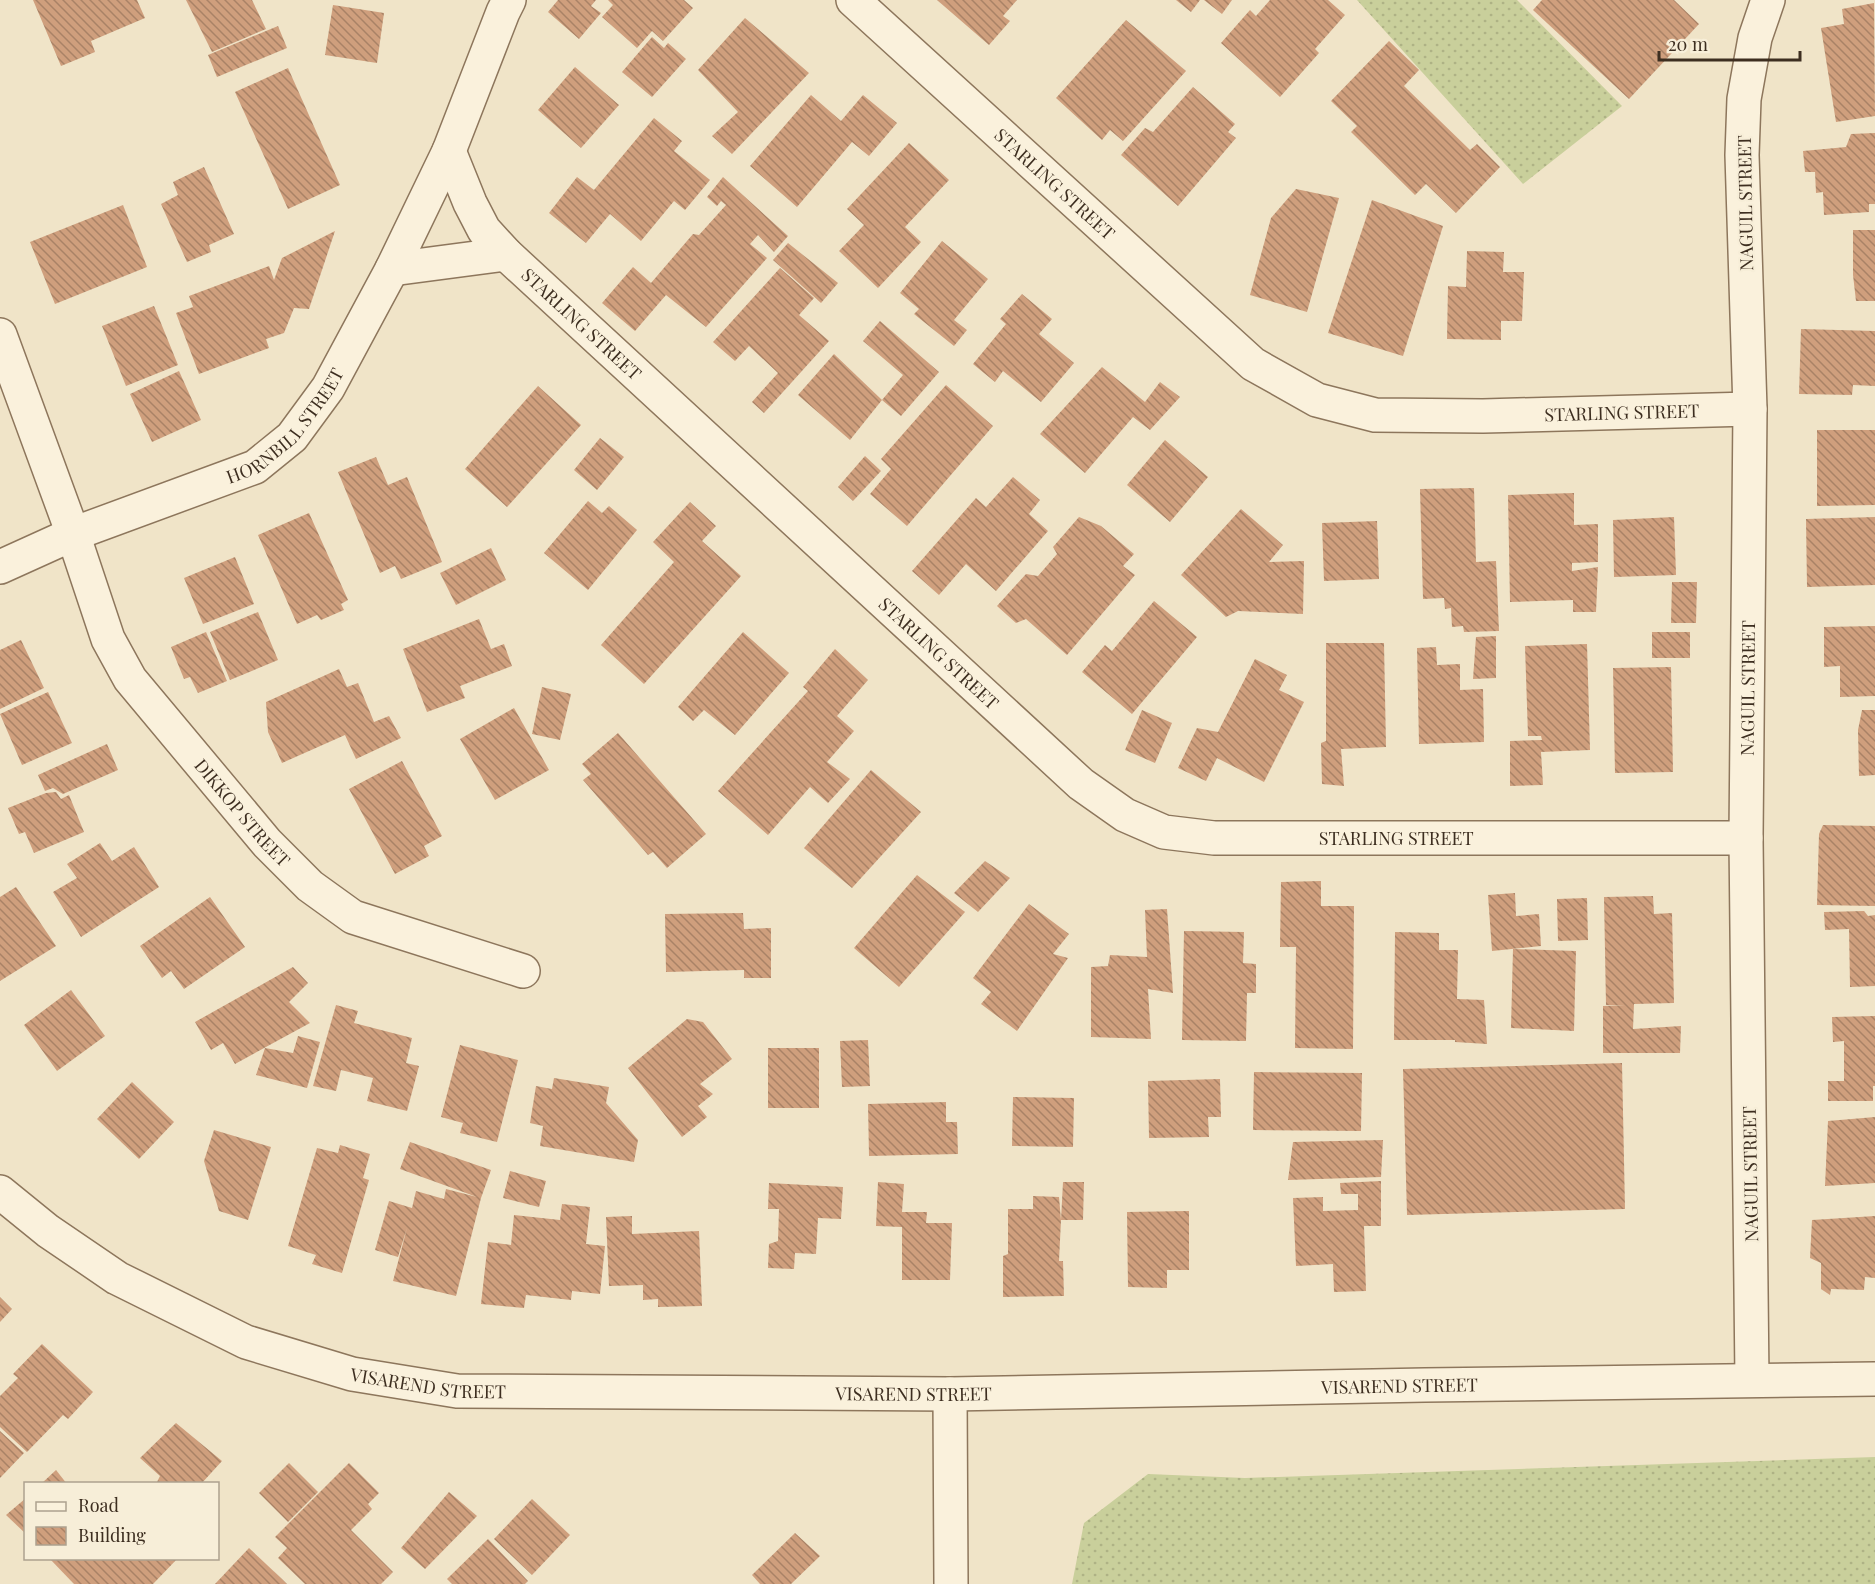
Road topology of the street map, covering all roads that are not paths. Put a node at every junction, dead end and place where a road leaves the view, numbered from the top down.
1 (509, 0) edge
2 (853, 0) edge
3 (1768, 0) edge
4 (449, 151) junction
5 (506, 254) junction
6 (392, 269) junction
7 (0, 335) edge
8 (1750, 409) junction
9 (73, 534) junction
10 (0, 567) edge
11 (1746, 838) junction
12 (523, 971) dead end
13 (0, 1192) edge
14 (1875, 1379) edge
15 (1752, 1380) junction
16 (950, 1394) junction
17 (951, 1584) edge

1 - 4 street
2 - 8 street, STARLING STREET
3 - 8 street, NAGUIL STREET
4 - 5 street, STARLING STREET
4 - 6 street, HORNBILL STREET
5 - 6 street
5 - 11 street, STARLING STREET
6 - 9 street, HORNBILL STREET
7 - 9 street, DIKKOP STREET
8 - 11 street, NAGUIL STREET
9 - 10 street, HORNBILL STREET
9 - 12 street, DIKKOP STREET
11 - 15 street, NAGUIL STREET
13 - 16 street, VISAREND STREET
14 - 15 street, VISAREND STREET
15 - 16 street, VISAREND STREET
16 - 17 street

